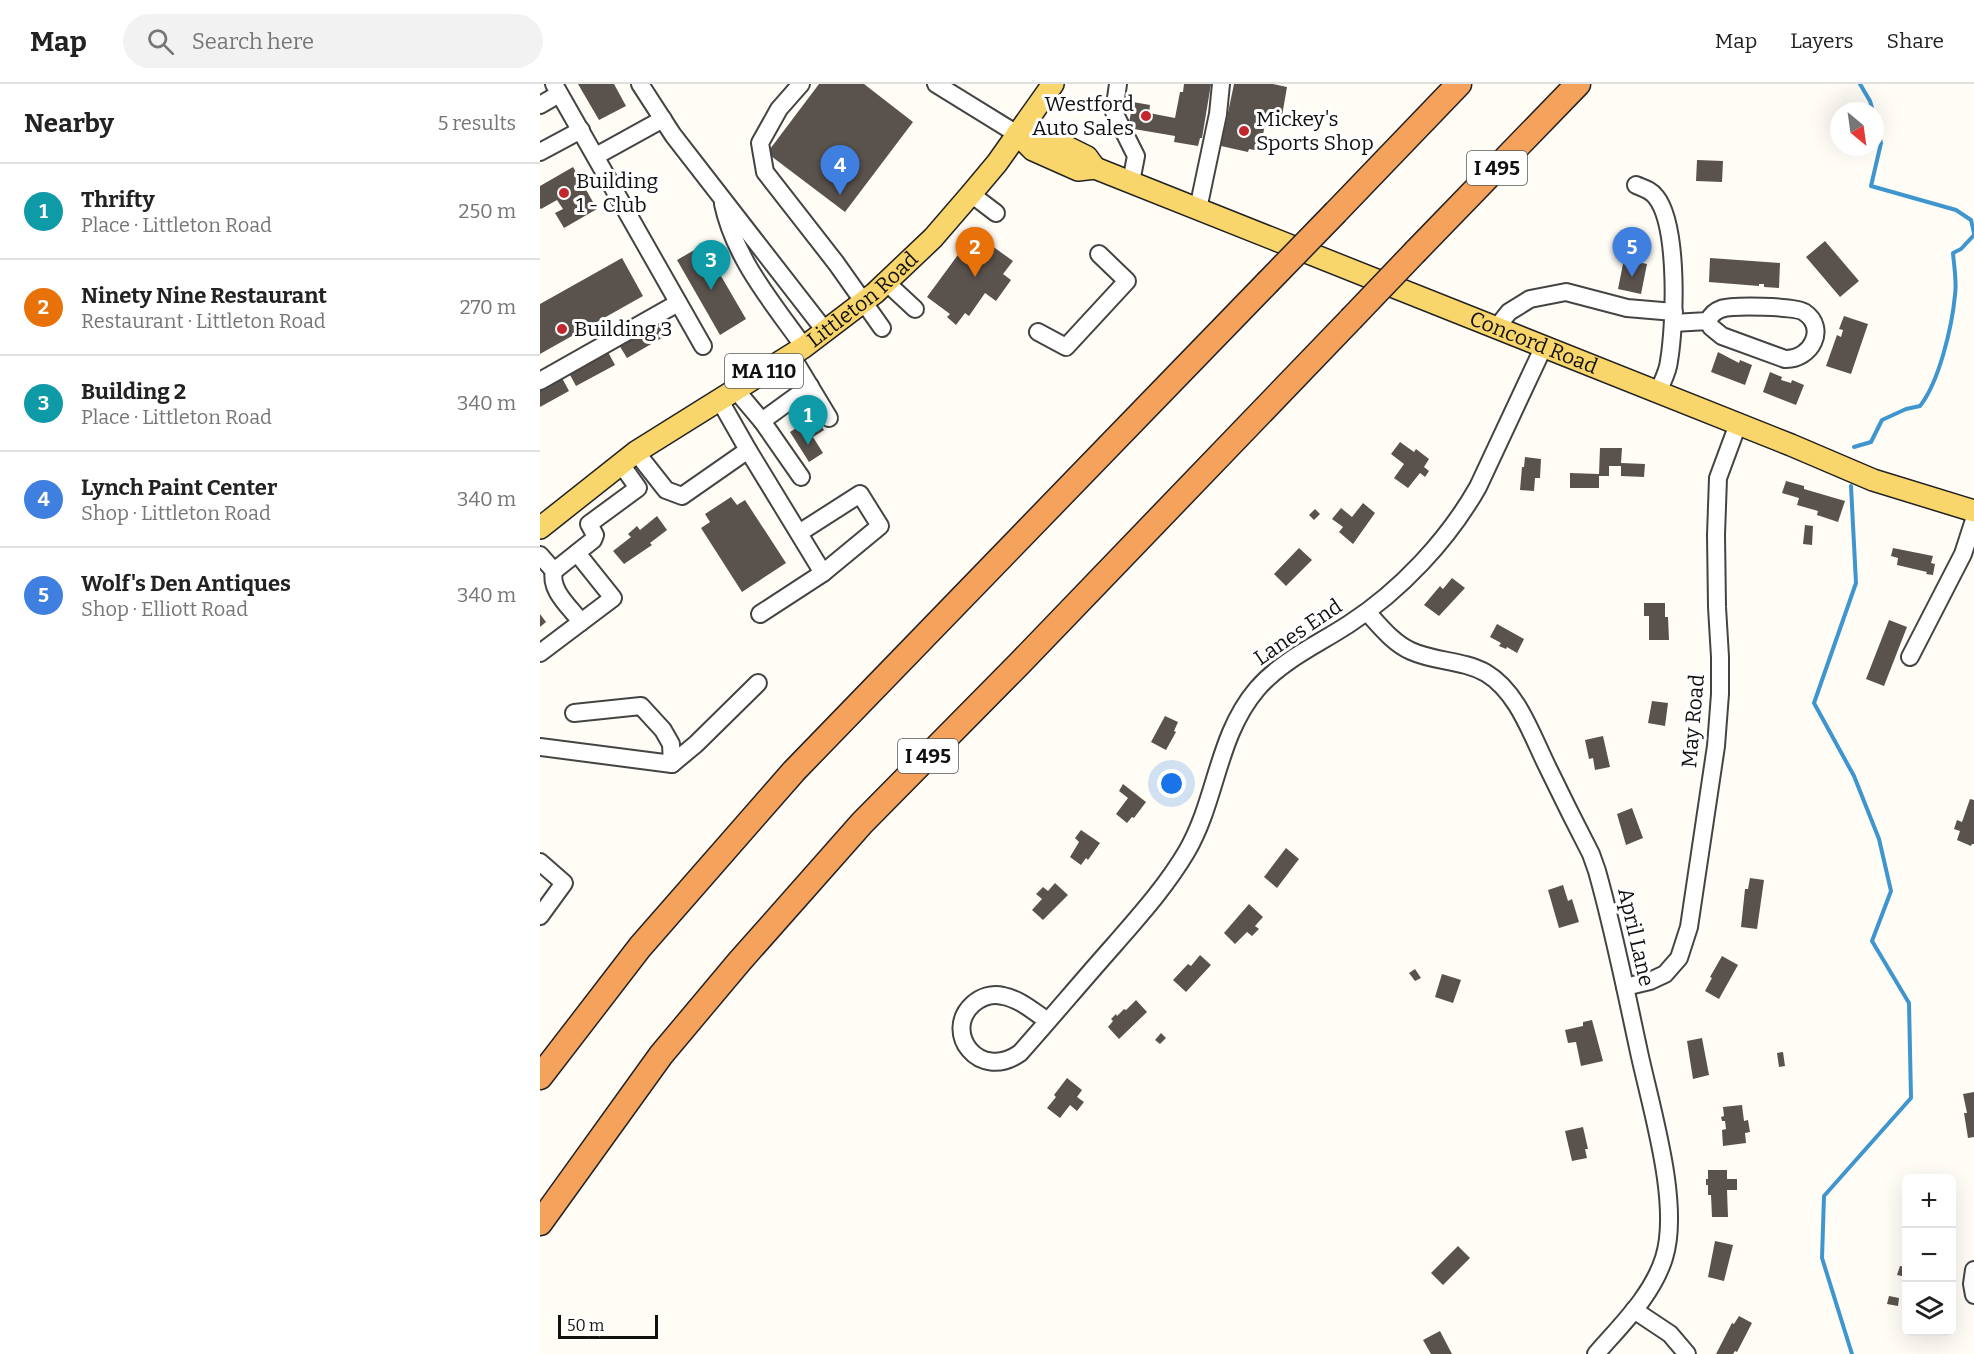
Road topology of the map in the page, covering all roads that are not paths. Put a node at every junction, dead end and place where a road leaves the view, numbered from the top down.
1 (640, 84) edge
2 (801, 84) edge
3 (936, 84) edge
4 (1053, 84) edge
5 (1118, 84) edge
6 (1221, 84) edge
7 (1459, 84) edge
8 (1578, 84) edge
9 (557, 89) edge
10 (540, 105) edge
11 (663, 119) junction
12 (581, 130) junction
13 (1017, 134) junction
14 (540, 152) edge
15 (596, 156) junction
16 (1131, 182) junction
17 (1636, 185) dead end
18 (971, 194) junction
19 (722, 197) junction
20 (1198, 209) junction
21 (996, 213) dead end
22 (1099, 254) dead end
23 (887, 283) junction
24 (678, 303) junction
25 (864, 303) junction
26 (915, 309) dead end
27 (1673, 318) junction
28 (1708, 321) junction
29 (1497, 327) junction
30 (882, 328) dead end
31 (826, 332) junction
32 (1038, 332) dead end
33 (703, 346) dead end
34 (1544, 346) junction
35 (797, 351) junction
36 (540, 381) edge
37 (810, 386) junction
38 (1658, 392) junction
39 (727, 394) junction
40 (829, 418) dead end
41 (762, 421) junction
42 (1738, 424) junction
43 (748, 450) junction
44 (628, 458) junction
45 (801, 477) dead end
46 (1974, 511) edge
47 (1974, 520) edge
48 (540, 528) edge
49 (799, 533) junction
50 (577, 553) junction
51 (540, 555) edge
52 (554, 571) junction
53 (823, 573) junction
54 (1367, 612) junction
55 (760, 614) dead end
56 (581, 622) junction
57 (540, 652) edge
58 (1910, 657) dead end
59 (758, 683) dead end
60 (574, 714) dead end
61 (540, 747) edge
62 (672, 764) junction
63 (540, 862) edge
64 (540, 916) edge
65 (1625, 987) junction
66 (1048, 1021) junction
67 (540, 1077) edge
68 (540, 1223) edge
69 (1974, 1270) edge
70 (1974, 1295) edge
71 (1634, 1310) junction
72 (1596, 1354) edge
73 (1687, 1354) edge

1 - 11 street
2 - 25 street
3 - 13 street
4 - 13 main road, Littleton Road / MA 110
5 - 16 street
6 - 20 street
7 - 67 highway, bridge
8 - 68 highway, I 495, bridge
9 - 10 street
9 - 12 street
11 - 15 street
11 - 19 street
12 - 14 street
12 - 15 street
13 - 16 main road, Concord Road
13 - 18 main road, Littleton Road / MA 110
15 - 24 street
16 - 20 main road, Concord Road
17 - 27 street
18 - 21 street
18 - 23 main road, Littleton Road / MA 110
19 - 31 street
19 - 35 street
20 - 29 main road, Concord Road
22 - 32 street
23 - 25 main road, Littleton Road / MA 110
23 - 26 street
24 - 33 street
24 - 36 street
25 - 30 street
25 - 31 main road, Littleton Road / MA 110
27 - 28 street
27 - 29 street
27 - 38 street
28 - 28 street
29 - 34 main road, Concord Road
31 - 35 main road, Littleton Road / MA 110
34 - 38 main road, Concord Road
34 - 54 street, Lanes End
35 - 37 street
35 - 39 main road, Littleton Road / MA 110
37 - 40 street
37 - 41 street
38 - 42 main road, Concord Road
39 - 41 street
39 - 43 street
39 - 44 main road, Littleton Road / MA 110
41 - 45 street
42 - 46 main road, Concord Road
42 - 65 street, May Road
43 - 44 street
43 - 49 street
44 - 48 main road, Littleton Road / MA 110
44 - 50 street
47 - 58 street
49 - 53 street
49 - 53 street
50 - 52 street
50 - 56 street
51 - 52 street
52 - 56 street
53 - 55 street
54 - 65 street, April Lane
54 - 66 street, Lanes End
56 - 57 street
59 - 62 street
60 - 62 street
61 - 62 street
63 - 64 street
65 - 71 street, April Lane
66 - 66 street, Lanes End
69 - 70 street
71 - 72 street, April Lane
71 - 73 street

